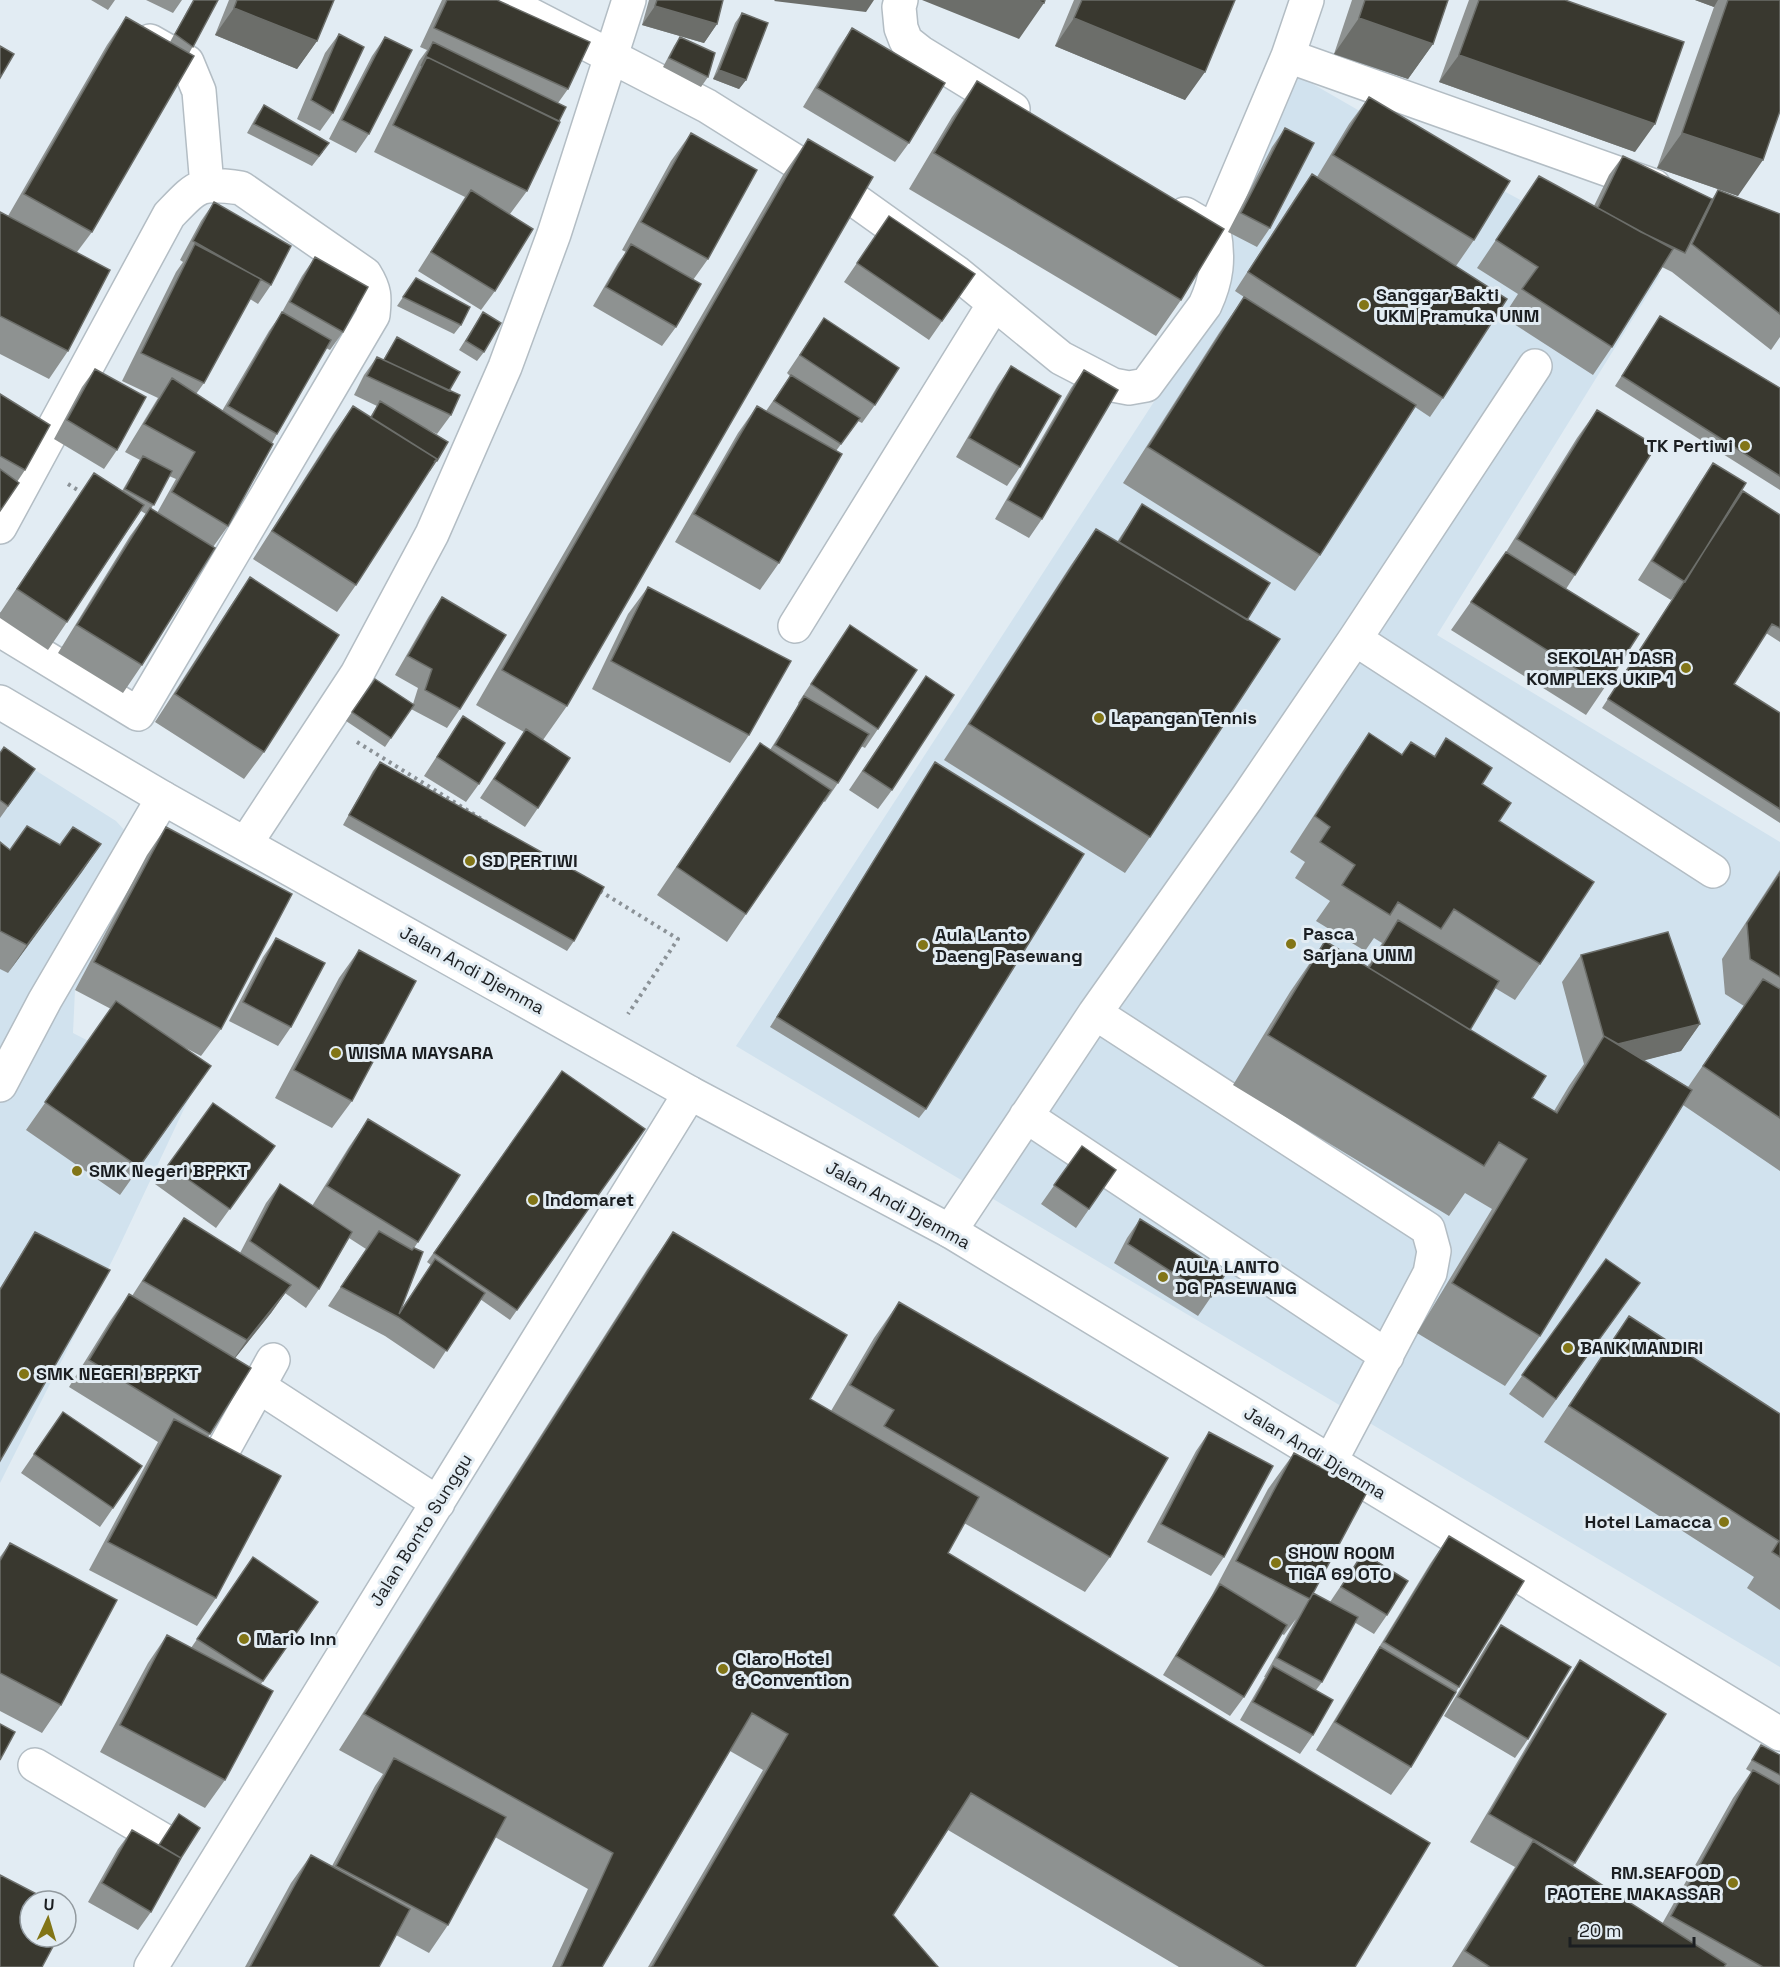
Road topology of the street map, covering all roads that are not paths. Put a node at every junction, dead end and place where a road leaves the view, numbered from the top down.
1 (502, 0) edge
2 (629, 0) edge
3 (901, 0) edge
4 (1307, 0) edge
5 (122, 25) edge
6 (1288, 56) junction
7 (612, 57) junction
8 (1042, 126) edge
9 (207, 186) junction
10 (1679, 196) edge
11 (1163, 200) edge
12 (1214, 231) junction
13 (994, 304) junction
14 (1535, 366) dead end
15 (0, 527) edge
16 (795, 626) dead end
17 (0, 630) edge
18 (1355, 639) junction
19 (0, 702) edge
20 (163, 798) junction
21 (246, 843) junction
22 (1713, 871) dead end
23 (1095, 1013) junction
24 (0, 1085) edge
25 (690, 1093) junction
26 (1026, 1116) junction
27 (950, 1231) junction
28 (1387, 1356) junction
29 (222, 1452) edge
30 (1330, 1462) junction
31 (438, 1503) junction
32 (1780, 1734) edge
33 (35, 1765) dead end
34 (186, 1854) junction
35 (151, 1967) edge

1 - 7 street
2 - 7 street
3 - 8 street
4 - 6 street
5 - 9 street
6 - 10 street
6 - 12 street
7 - 13 street
7 - 21 street
9 - 15 street
9 - 17 street
11 - 12 street
12 - 13 street
13 - 16 street
14 - 18 street
18 - 22 street
18 - 23 street
19 - 20 street, Jalan Andi Djemma
20 - 21 street, Jalan Andi Djemma
20 - 24 street
21 - 25 street, Jalan Andi Djemma
23 - 26 street
23 - 28 street
25 - 27 street, Jalan Andi Djemma
25 - 31 street, Jalan Bonto Sunggu
26 - 27 street
26 - 28 street
27 - 30 street, Jalan Andi Djemma
28 - 30 street
29 - 31 street
30 - 32 street, Jalan Andi Djemma
31 - 34 street, Jalan Bonto Sunggu
33 - 34 street
34 - 35 street, Jalan Bonto Sunggu

